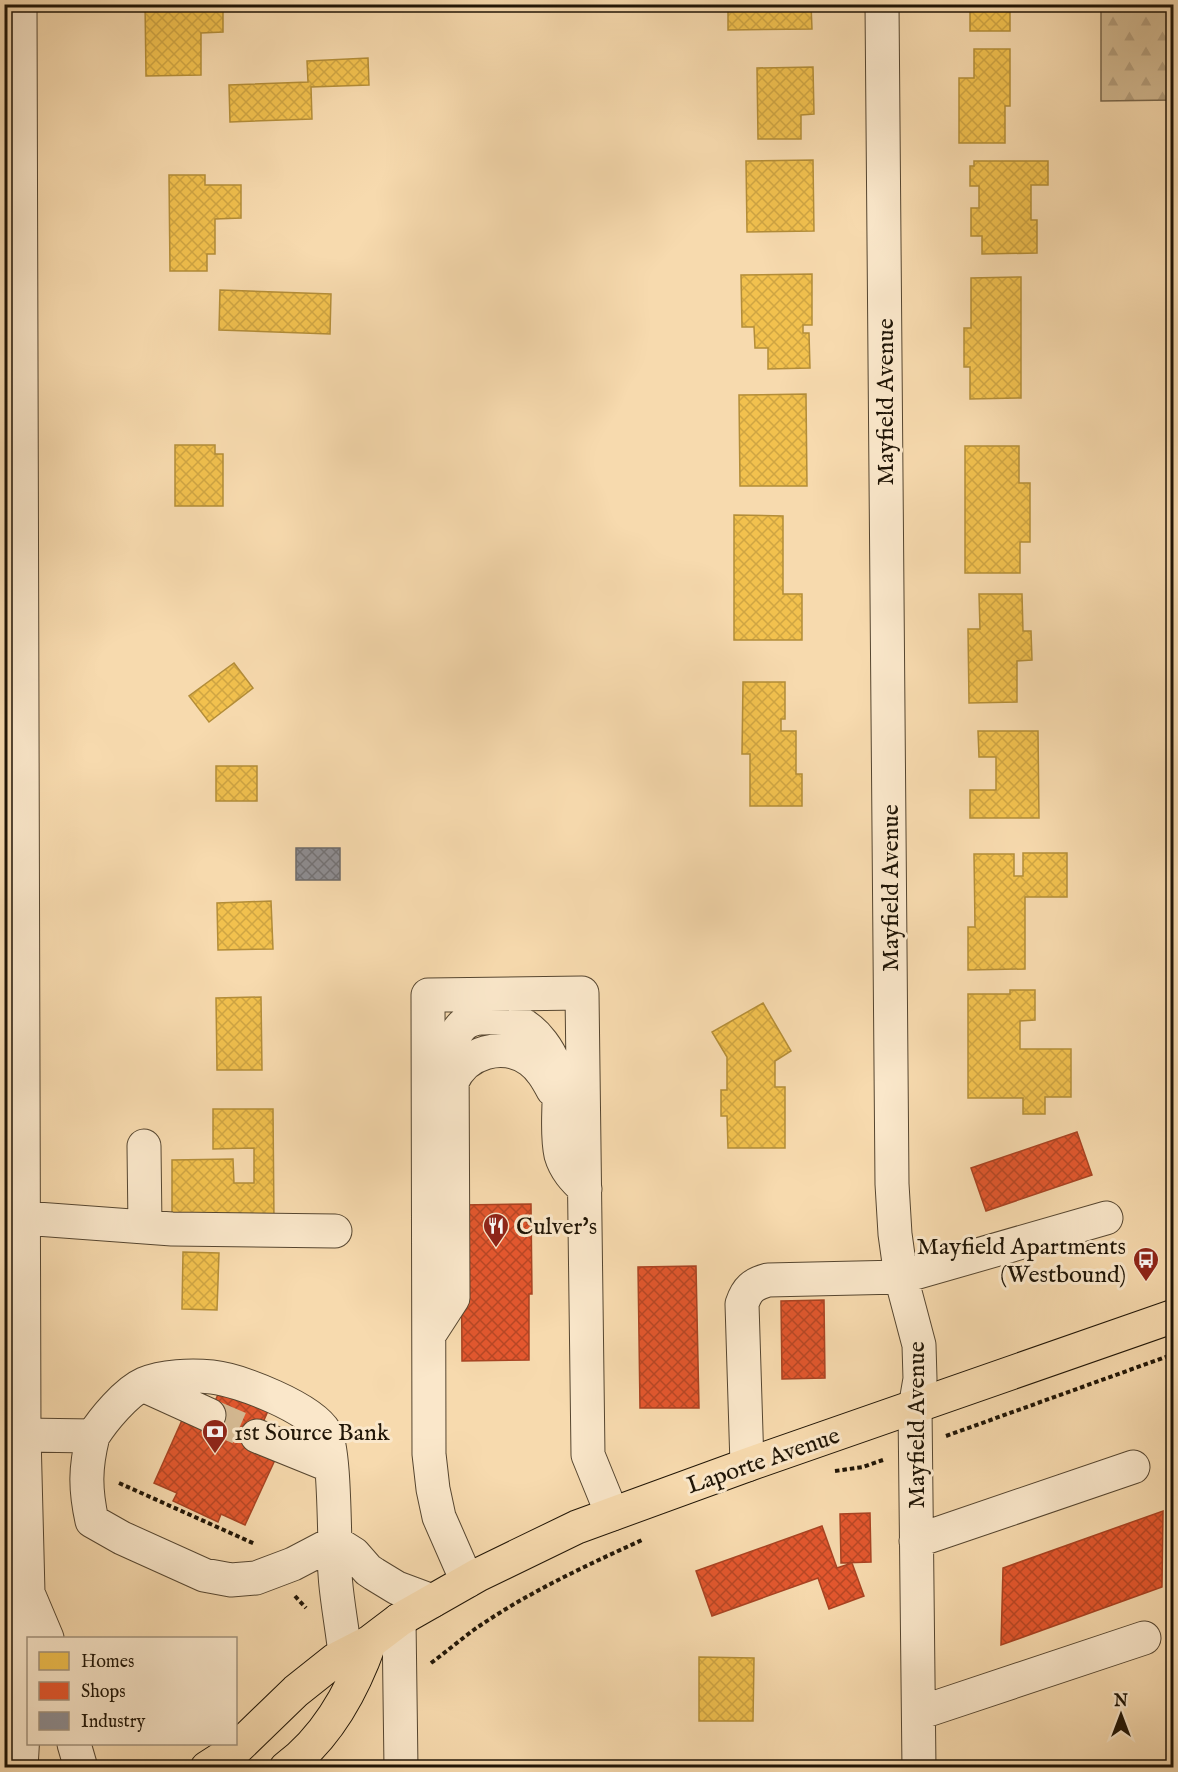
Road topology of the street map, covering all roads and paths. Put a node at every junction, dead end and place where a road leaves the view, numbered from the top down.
1 (20, 4) edge
2 (882, 4) edge
3 (12, 149) edge
4 (14, 1130) edge
5 (144, 1146) dead end
6 (585, 1189) junction
7 (23, 1218) junction
8 (1106, 1218) dead end
9 (145, 1227) junction
10 (335, 1231) dead end
11 (902, 1277) junction
12 (1173, 1316) edge
13 (429, 1335) junction
14 (1173, 1354) edge
15 (143, 1385) junction
16 (915, 1408) junction
17 (209, 1415) tunnel mouth
18 (24, 1435) junction
19 (93, 1436) junction
20 (257, 1436) tunnel mouth
21 (943, 1438) dead end
22 (876, 1463) dead end
23 (747, 1465) junction
24 (331, 1466) junction
25 (1133, 1467) dead end
26 (824, 1474) dead end
27 (116, 1481) dead end
28 (612, 1514) junction
29 (645, 1539) dead end
30 (916, 1540) junction
31 (334, 1542) junction
32 (266, 1548) dead end
33 (467, 1581) junction
34 (16, 1592) edge
35 (293, 1594) dead end
36 (432, 1601) junction
37 (306, 1609) dead end
38 (399, 1620) junction
39 (46, 1637) edge
40 (1144, 1638) dead end
41 (358, 1648) junction
42 (425, 1668) dead end
43 (919, 1713) junction
44 (76, 1745) edge
45 (21, 1767) edge
46 (81, 1767) edge
47 (207, 1767) edge
48 (286, 1767) edge
49 (401, 1767) edge
50 (919, 1767) edge

1 - 3 street
2 - 11 street, Mayfield Avenue
3 - 4 street
4 - 7 street
5 - 9 street
6 - 13 street
6 - 13 street
6 - 28 street
7 - 9 street
7 - 18 street
8 - 11 street
9 - 10 street
11 - 16 street, Mayfield Avenue
11 - 23 street
12 - 16 main road, Laporte Avenue
13 - 33 street
14 - 21 path
15 - 17 street
15 - 19 street
15 - 24 street
16 - 23 main road, Laporte Avenue
16 - 30 street, Mayfield Avenue
18 - 19 street
18 - 34 street
19 - 31 street
20 - 24 street
22 - 26 path
23 - 28 main road, Laporte Avenue
24 - 31 street
25 - 30 street
27 - 32 path
28 - 33 main road, Laporte Avenue
29 - 42 path
30 - 43 street, Mayfield Avenue
31 - 36 street
31 - 41 street
33 - 36 main road, Laporte Avenue
34 - 39 street
34 - 45 street
35 - 37 path
36 - 38 main road, Laporte Avenue
38 - 41 main road, Laporte Avenue
38 - 49 street
40 - 43 street
41 - 47 main road, Laporte Avenue
41 - 48 main road
43 - 50 street, Mayfield Avenue
44 - 46 street

